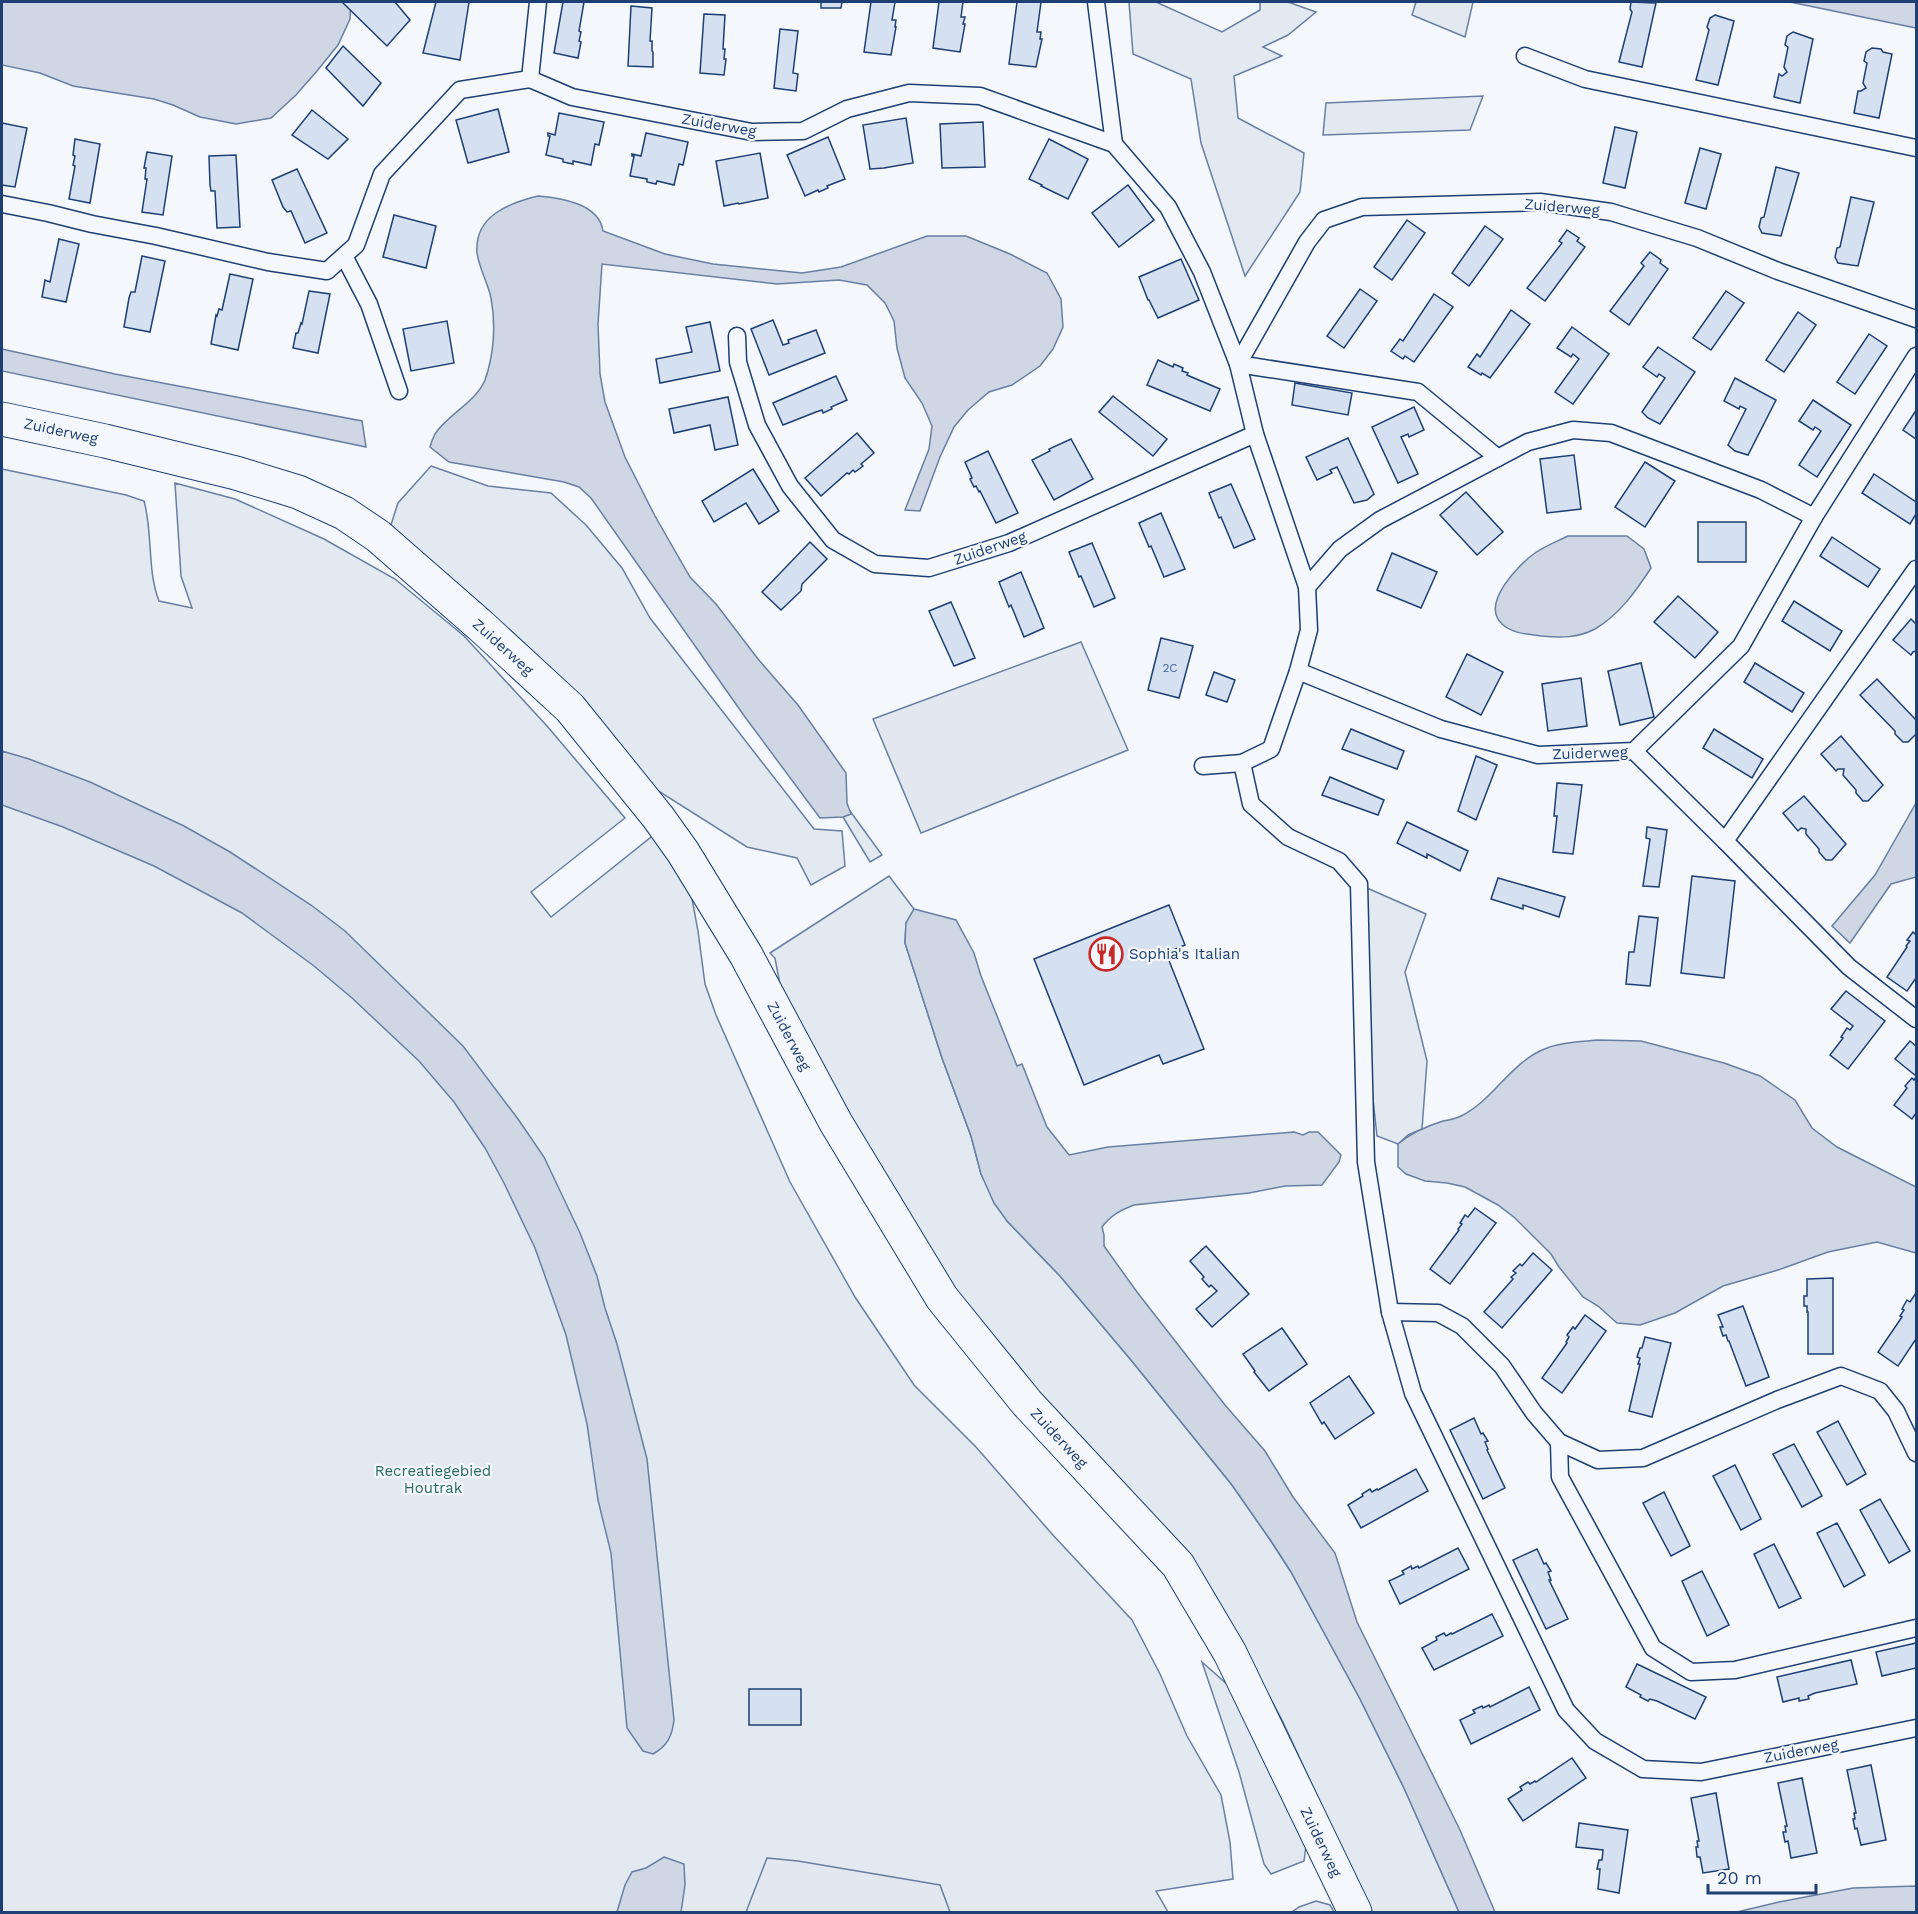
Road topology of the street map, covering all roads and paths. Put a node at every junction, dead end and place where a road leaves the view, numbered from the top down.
1 (538, 2) edge
2 (1096, 2) edge
3 (1526, 56) dead end
4 (530, 79) junction
5 (1114, 144) junction
6 (1917, 148) edge
7 (2, 204) edge
8 (344, 256) junction
9 (1917, 319) edge
10 (736, 336) dead end
11 (1917, 356) edge
12 (1238, 364) junction
13 (399, 391) dead end
14 (2, 418) edge
15 (1255, 434) junction
16 (1498, 458) junction
17 (1814, 517) junction
18 (1917, 569) edge
19 (1307, 587) junction
20 (1298, 671) junction
21 (1635, 751) junction
22 (1242, 763) junction
23 (1203, 766) dead end
24 (1725, 841) junction
25 (1917, 1019) edge
26 (1390, 1312) junction
27 (1559, 1442) junction
28 (1917, 1453) edge
29 (1917, 1628) edge
30 (1917, 1728) edge
31 (1355, 1912) edge

1 - 4 lane
2 - 5 lane
3 - 6 lane
4 - 5 lane, Zuiderweg
4 - 8 lane
5 - 12 lane, Zuiderweg
7 - 8 lane
8 - 13 lane
9 - 12 lane, Zuiderweg
10 - 15 lane, Zuiderweg
11 - 17 lane, Zuiderweg
12 - 15 lane, Zuiderweg
12 - 16 lane
14 - 31 street, Zuiderweg
15 - 19 lane, Zuiderweg
16 - 17 lane
16 - 19 lane
17 - 21 lane, Zuiderweg
18 - 24 lane
19 - 20 lane, Zuiderweg
20 - 21 lane, Zuiderweg
20 - 22 lane, Zuiderweg
21 - 24 lane
22 - 23 lane, Zuiderweg
22 - 26 lane, Zuiderweg
24 - 25 lane
26 - 27 lane
26 - 30 lane, Zuiderweg
27 - 28 lane
27 - 29 lane

